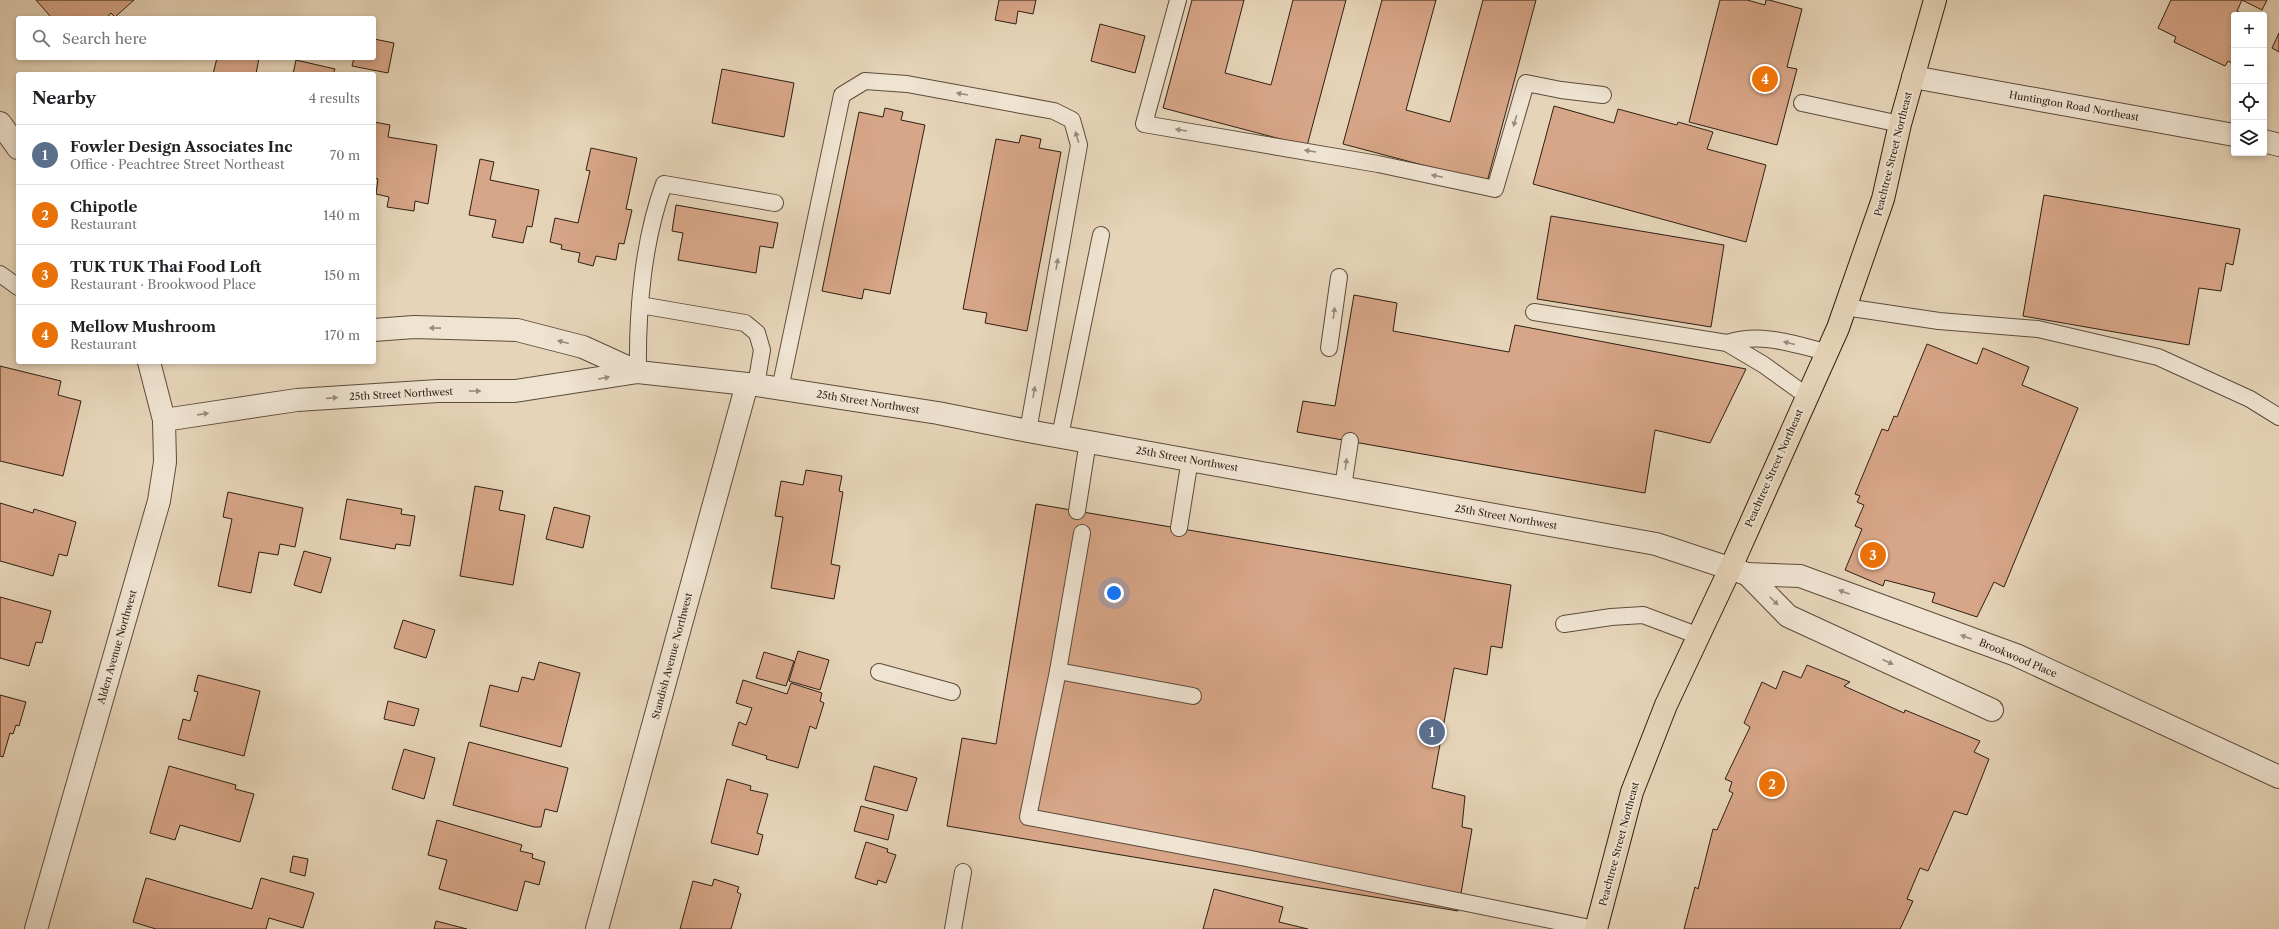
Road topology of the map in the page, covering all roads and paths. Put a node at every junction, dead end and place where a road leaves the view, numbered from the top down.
1 (1178, 0) edge
2 (1935, 0) edge
3 (1914, 77) junction
4 (1603, 95) dead end
5 (1802, 103) dead end
6 (0, 123) edge
7 (1900, 124) junction
8 (2231, 134) edge
9 (2267, 142) edge
10 (16, 145) edge
11 (2279, 145) edge
12 (775, 203) dead end
13 (1101, 235) dead end
14 (0, 274) edge
15 (1339, 277) dead end
16 (16, 286) edge
17 (640, 304) junction
18 (1845, 307) junction
19 (1534, 312) dead end
20 (376, 330) edge
21 (1727, 343) junction
22 (1329, 348) dead end
23 (1826, 352) junction
24 (150, 364) edge
25 (638, 372) junction
26 (752, 384) junction
27 (780, 389) junction
28 (1807, 396) junction
29 (2279, 417) edge
30 (164, 420) junction
31 (1028, 431) junction
32 (1060, 436) junction
33 (1088, 441) junction
34 (1350, 441) dead end
35 (1190, 460) junction
36 (1343, 487) junction
37 (1077, 511) dead end
38 (1179, 528) dead end
39 (1082, 533) dead end
40 (1739, 570) junction
41 (1564, 624) dead end
42 (1699, 636) junction
43 (1058, 671) junction
44 (879, 672) dead end
45 (952, 692) dead end
46 (1193, 696) dead end
47 (1992, 710) dead end
48 (2279, 776) edge
49 (963, 872) dead end
50 (36, 929) edge
51 (597, 929) edge
52 (953, 929) edge
53 (1595, 929) edge

4 -> 1 lane
2 - 3 highway, Peachtree Street Northeast
3 - 7 highway, Peachtree Street Northeast
3 - 8 street, Huntington Road Northeast
5 - 7 lane
6 - 10 street
7 - 18 highway, Peachtree Street Northeast
9 - 11 street
12 - 17 lane
13 - 32 lane
14 - 16 lane
22 -> 15 lane
17 - 25 lane
17 - 26 lane
18 - 23 highway, Peachtree Street Northeast
18 - 29 lane
19 - 21 lane
25 -> 20 street, 25th Street Northwest
23 -> 21 lane
21 - 28 lane
23 - 28 highway, Peachtree Street Northeast
24 - 30 street, Alden Avenue Northwest
25 - 26 street, 25th Street Northwest
30 -> 25 street, 25th Street Northwest
26 - 27 street, 25th Street Northwest
26 - 51 street, Standish Avenue Northwest
27 - 31 street, 25th Street Northwest
31 -> 27 lane
28 - 40 highway, Peachtree Street Northeast
30 - 50 street, Alden Avenue Northwest
31 - 32 street, 25th Street Northwest
32 - 33 street, 25th Street Northwest
33 - 35 street, 25th Street Northwest
33 - 37 lane
36 -> 34 lane
35 - 36 street, 25th Street Northwest
35 - 38 lane
36 - 40 street, 25th Street Northwest
39 - 43 lane
40 - 42 highway, Peachtree Street Northeast
40 -> 47 street
48 -> 40 street, Brookwood Place
41 - 42 lane
42 - 53 highway, Peachtree Street Northeast
43 - 46 lane
43 - 53 lane
44 - 45 lane
49 - 52 lane

